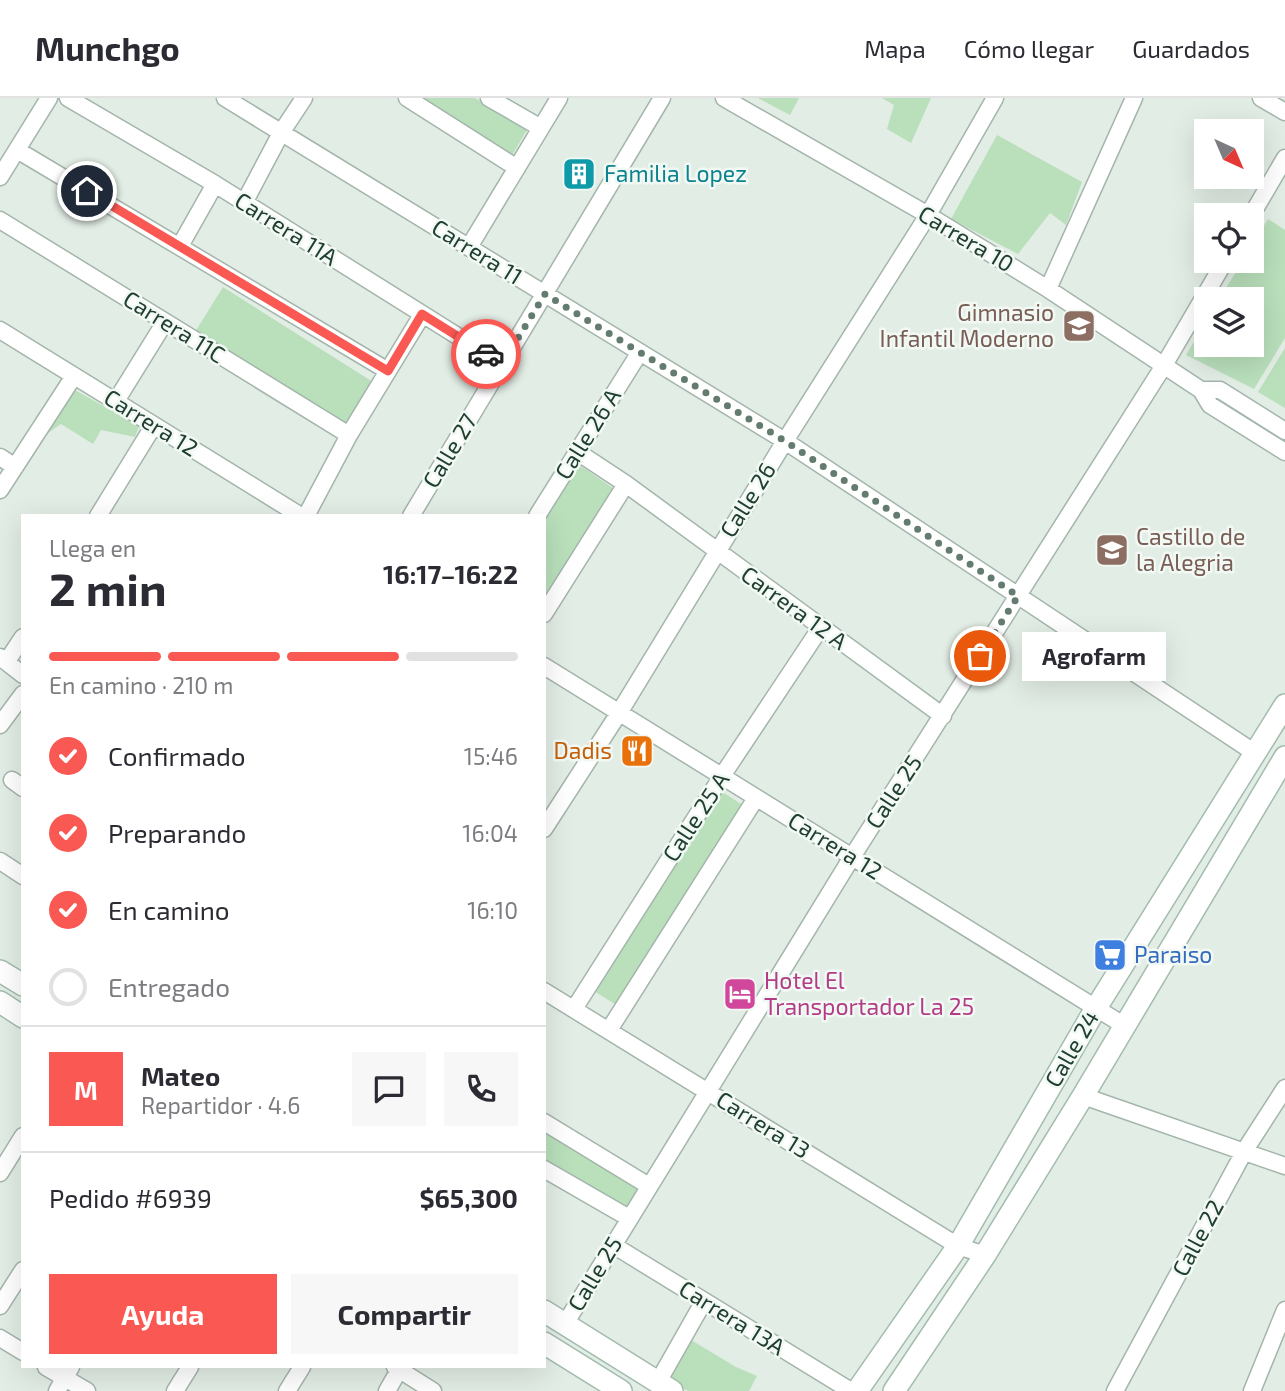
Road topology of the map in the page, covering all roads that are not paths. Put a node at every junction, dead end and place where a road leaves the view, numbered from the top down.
1 (49, 98) edge
2 (68, 98) edge
3 (225, 98) edge
4 (303, 98) edge
5 (407, 98) edge
6 (489, 98) edge
7 (559, 98) edge
8 (662, 98) edge
9 (724, 98) edge
10 (995, 98) edge
11 (1134, 98) edge
12 (1261, 98) edge
13 (1285, 112) edge
14 (541, 128) junction
15 (282, 132) junction
16 (17, 150) junction
17 (1285, 158) edge
18 (517, 168) junction
19 (0, 177) edge
20 (215, 184) junction
21 (244, 203) junction
22 (1259, 203) edge
23 (928, 215) junction
24 (0, 220) edge
25 (180, 246) junction
26 (469, 247) junction
27 (1218, 273) edge
28 (1048, 289) junction
29 (545, 294) junction
30 (422, 314) junction
31 (165, 322) junction
32 (0, 330) edge
33 (640, 352) junction
34 (502, 364) junction
35 (1163, 367) junction
36 (388, 371) junction
37 (74, 376) junction
38 (1201, 390) junction
39 (116, 401) junction
40 (154, 425) junction
41 (1285, 431) edge
42 (349, 435) junction
43 (785, 441) junction
44 (576, 451) junction
45 (1285, 452) edge
46 (0, 457) edge
47 (15, 467) junction
48 (626, 484) junction
49 (0, 490) edge
50 (106, 514) edge
51 (294, 514) edge
52 (297, 514) edge
53 (412, 514) edge
54 (538, 514) edge
55 (717, 552) junction
56 (1018, 596) junction
57 (546, 611) edge
58 (821, 627) junction
59 (21, 639) edge
60 (4, 659) edge
61 (546, 667) edge
62 (21, 673) edge
63 (21, 697) edge
64 (1285, 705) edge
65 (619, 713) junction
66 (943, 716) junction
67 (0, 725) edge
68 (1255, 753) junction
69 (1282, 768) edge
70 (722, 776) junction
71 (756, 797) junction
72 (546, 826) edge
73 (852, 856) junction
74 (0, 861) edge
75 (21, 875) edge
76 (0, 971) edge
77 (21, 984) edge
78 (546, 992) edge
79 (0, 1002) edge
80 (1096, 1008) junction
81 (574, 1009) junction
82 (21, 1016) edge
83 (1125, 1026) junction
84 (609, 1030) junction
85 (1285, 1088) edge
86 (707, 1090) junction
87 (1083, 1096) junction
88 (546, 1123) edge
89 (21, 1138) edge
90 (1245, 1150) junction
91 (6, 1151) edge
92 (1285, 1166) edge
93 (546, 1170) edge
94 (0, 1173) edge
95 (649, 1186) junction
96 (629, 1219) junction
97 (613, 1245) junction
98 (958, 1246) junction
99 (985, 1255) junction
100 (21, 1273) edge
101 (704, 1301) junction
102 (0, 1306) edge
103 (1285, 1310) edge
104 (546, 1312) edge
105 (565, 1324) junction
106 (0, 1338) edge
107 (546, 1344) edge
108 (21, 1351) edge
109 (48, 1368) edge
110 (189, 1368) edge
111 (301, 1368) edge
112 (397, 1368) edge
113 (64, 1379) edge
114 (665, 1387) edge
115 (87, 1391) edge
116 (175, 1391) edge
117 (286, 1391) edge
118 (387, 1391) edge
119 (433, 1391) edge
120 (621, 1391) edge
121 (851, 1391) edge
122 (858, 1391) edge
123 (894, 1391) edge
124 (1115, 1391) edge
125 (1252, 1391) edge

1 - 16 street
2 - 20 street, Carrera 11A
3 - 15 street, Carrera 11
4 - 15 street
5 - 18 street
6 - 14 street
7 - 14 street
8 - 29 street, Calle 27
9 - 23 street, Carrera 10
10 - 23 street, Calle 26
11 - 28 street
12 - 13 street
14 - 18 street
15 - 21 street
15 - 26 street, Carrera 11
16 - 19 street
16 - 25 street
17 - 22 street
18 - 26 street
20 - 21 street, Carrera 11A
20 - 25 street
21 - 30 street, Carrera 11A
23 - 28 street, Carrera 10
23 - 43 street, Calle 26
24 - 31 street, Carrera 11C
25 - 36 street
26 - 29 street, Carrera 11
27 - 35 street, Calle 25
28 - 35 street, Carrera 10
29 - 33 street, Carrera 11
29 - 34 street, Calle 27
30 - 34 street, Carrera 11A
30 - 36 street
31 - 39 street
31 - 42 street, Carrera 11C
32 - 37 street, Carrera 12
33 - 43 street, Carrera 11
33 - 44 street, Calle 26 A
34 - 53 street, Calle 27
35 - 38 street, Carrera 10
35 - 56 street, Calle 25
36 - 42 street
37 - 39 street, Carrera 12
37 - 47 street
38 - 41 street, Carrera 10
38 - 45 street, Carrera 10
39 - 40 street, Carrera 12
40 - 50 street
40 - 51 street, Carrera 12
42 - 52 street
43 - 55 street, Calle 26
43 - 56 street, Carrera 11
44 - 48 street, Carrera 12 A
44 - 54 street, Calle 26 A
46 - 47 street
47 - 49 street
48 - 55 street, Carrera 12 A
48 - 57 street
55 - 58 street, Carrera 12 A
55 - 65 street, Calle 26
56 - 66 street, Calle 25
56 - 68 street, Carrera 11
58 - 66 street, Carrera 12 A
58 - 70 street, Calle 25 A
59 - 60 street
60 - 62 street
61 - 65 street, Carrera 12
63 - 67 street
64 - 68 street, Calle 24
65 - 70 street, Carrera 12
65 - 72 street, Calle 26
66 - 73 street, Calle 25
68 - 80 street, Calle 24
69 - 83 street, Calle 24
70 - 71 street, Carrera 12
70 - 81 street, Calle 25 A
71 - 73 street, Carrera 12
71 - 84 street, Calle 25 A
73 - 80 street, Carrera 12
73 - 86 street, Calle 25
74 - 75 street
76 - 77 street
78 - 81 street, Carrera 13
79 - 82 street
80 - 83 street, Carrera 12
80 - 98 street, Calle 24
81 - 84 street, Carrera 13
83 - 87 street, Calle 24
84 - 86 street, Carrera 13
85 - 90 street, Calle 22
86 - 95 street, Calle 25
86 - 98 street, Carrera 13
87 - 90 street
87 - 99 street, Calle 24
88 - 95 street
89 - 91 street
90 - 92 street
90 - 124 street, Calle 22
91 - 94 street
93 - 96 street
95 - 96 street, Calle 25
96 - 97 street, Calle 25
97 - 101 street, Carrera 13A
97 - 105 street, Calle 25
98 - 99 street, Carrera 13
98 - 122 street, Calle 24
99 - 123 street, Calle 24
100 - 102 street
101 - 114 street
101 - 121 street, Carrera 13A
103 - 125 street
104 - 105 street
105 - 114 street
106 - 108 street
107 - 120 street
109 - 113 street
110 - 116 street
111 - 117 street
112 - 118 street
112 - 119 street
113 - 115 street

